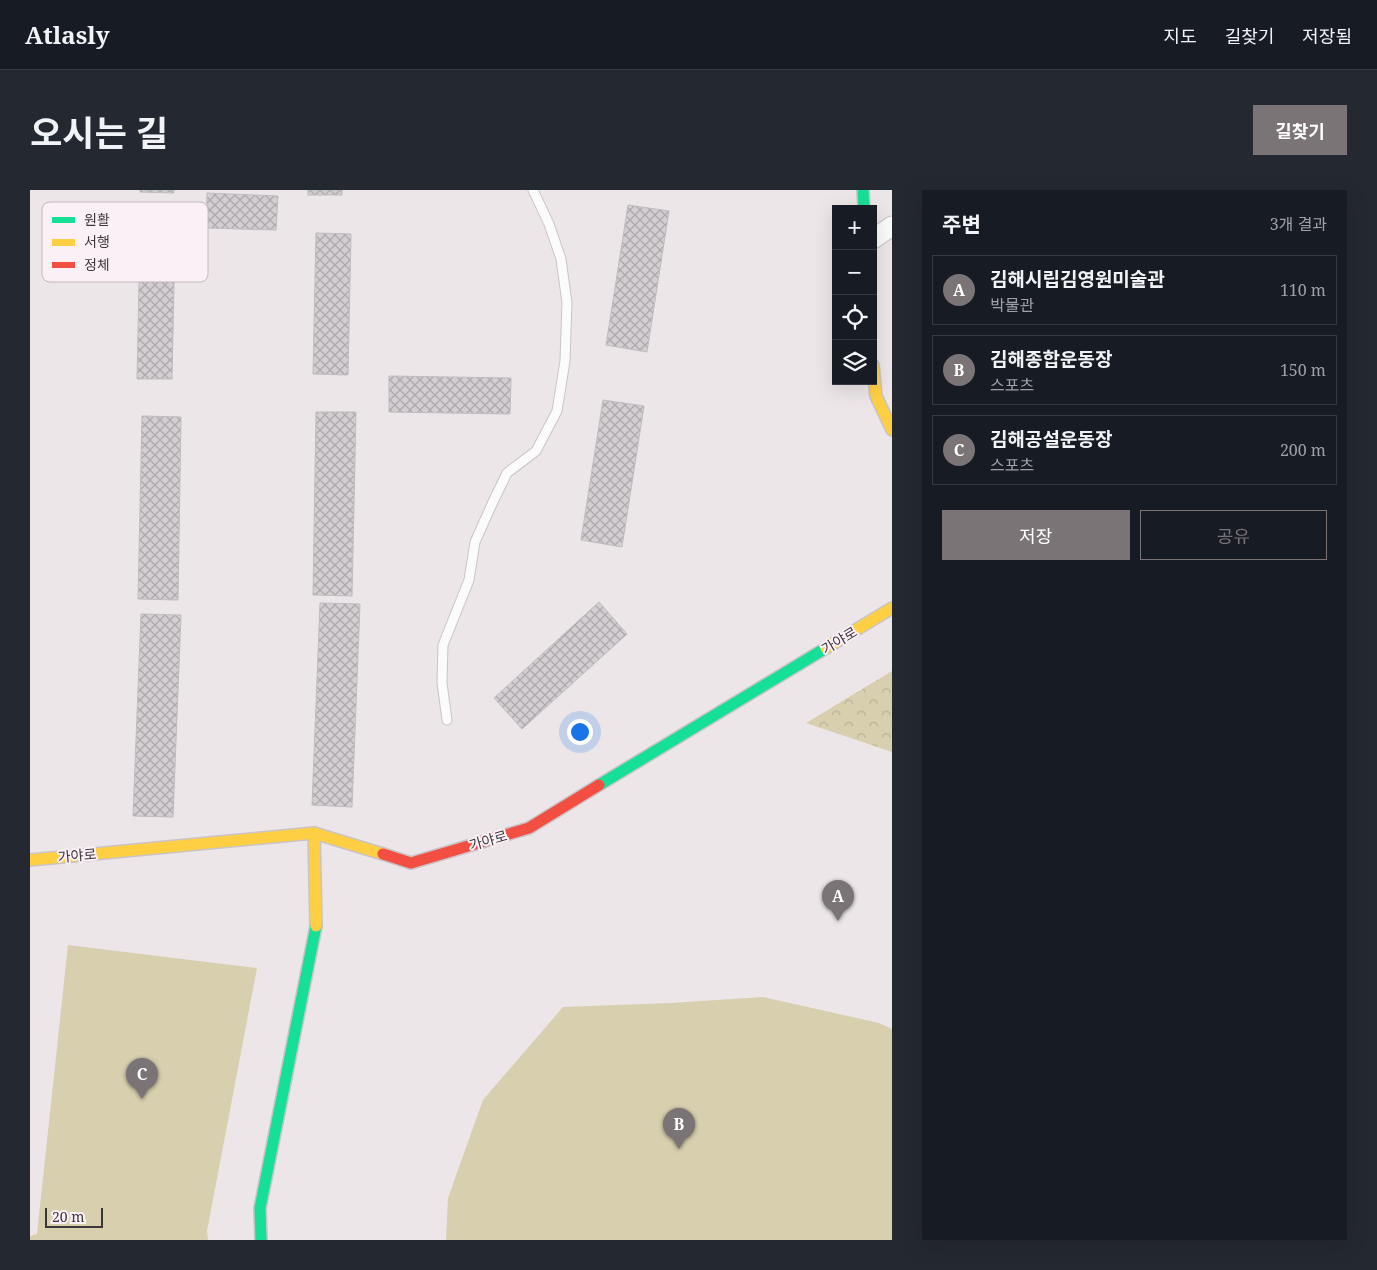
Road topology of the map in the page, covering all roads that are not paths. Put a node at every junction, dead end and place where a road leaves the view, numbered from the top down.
1 (533, 190) edge
2 (863, 190) edge
3 (864, 205) edge
4 (892, 226) edge
5 (877, 236) edge
6 (877, 375) edge
7 (884, 392) edge
8 (892, 430) edge
9 (892, 608) edge
10 (447, 720) dead end
11 (314, 833) junction
12 (30, 860) edge
13 (261, 1240) edge

1 - 10 lane
2 - 3 main road
4 - 5 street
6 - 7 main road
7 - 8 main road
9 - 11 main road, 가야로
11 - 12 main road, 가야로
11 - 13 main road

